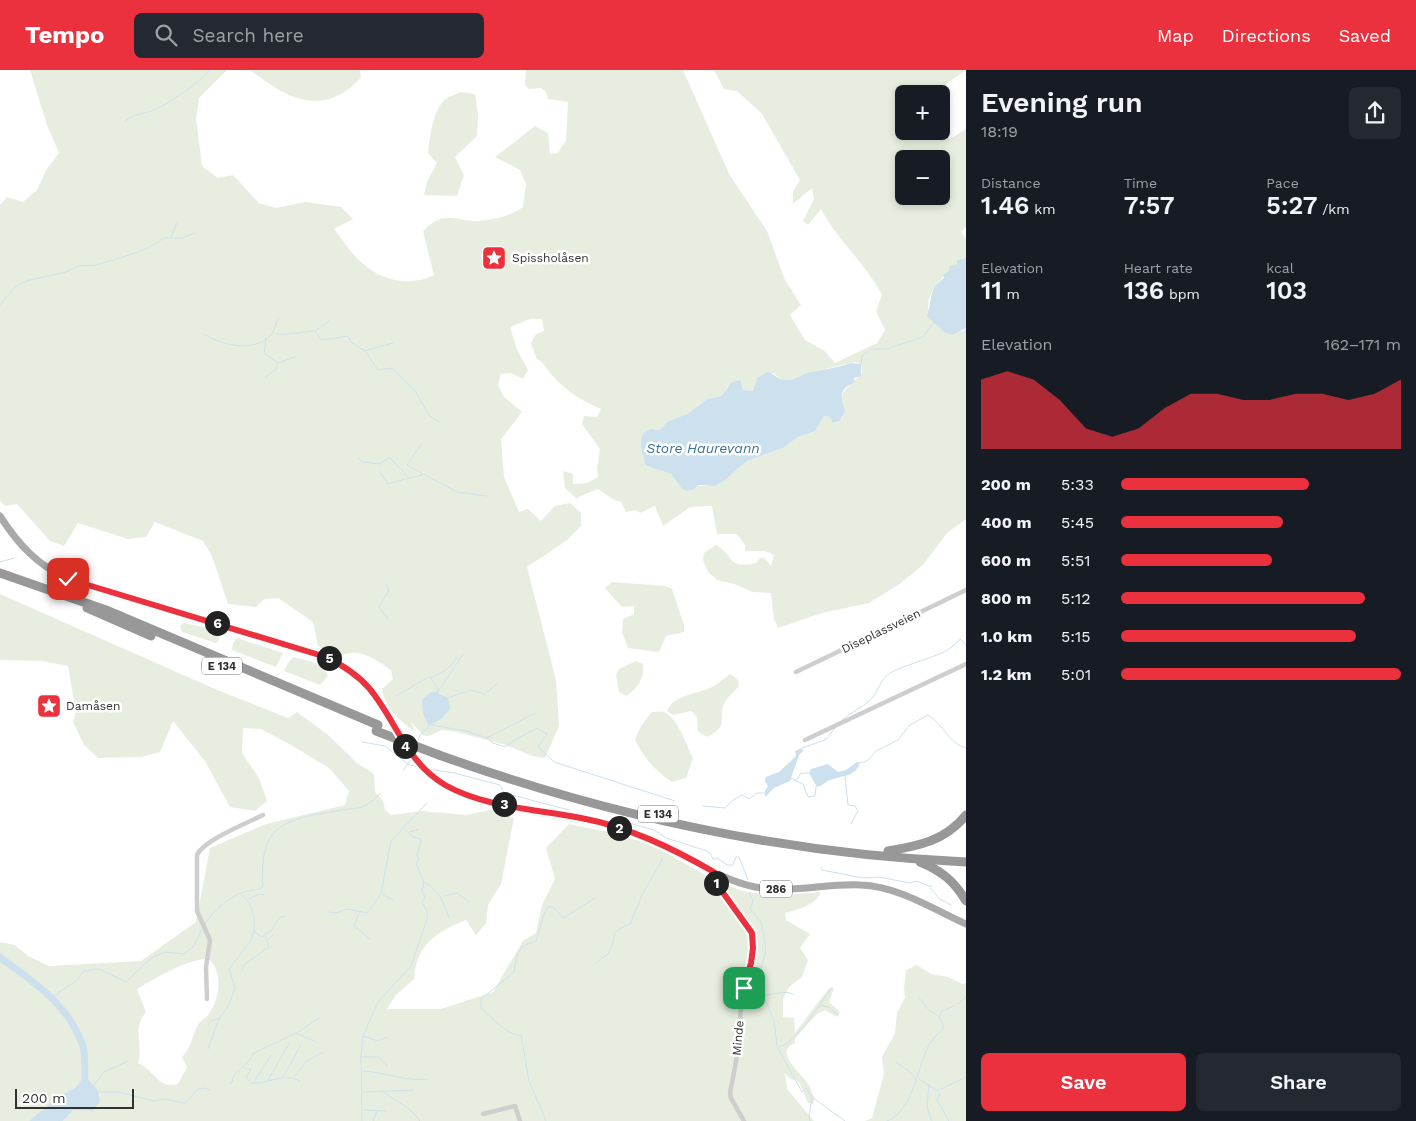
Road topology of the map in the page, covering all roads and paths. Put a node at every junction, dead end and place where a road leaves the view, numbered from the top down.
1 (0, 516) edge
2 (0, 575) edge
3 (966, 590) edge
4 (966, 664) edge
5 (796, 672) dead end
6 (804, 740) dead end
7 (440, 753) junction
8 (262, 815) dead end
9 (966, 816) edge
10 (888, 851) junction
11 (966, 856) edge
12 (911, 859) junction
13 (966, 862) edge
14 (713, 874) junction
15 (966, 901) edge
16 (966, 924) edge
17 (207, 999) dead end
18 (483, 1114) dead end
19 (520, 1121) edge
20 (744, 1121) edge

1 - 14 main road, 286
2 - 7 highway, E 134, bridge
3 - 5 street, Diseplassveien
4 - 6 street
7 - 10 highway, E 134
7 - 12 highway, E 134
8 - 17 street
9 - 10 highway, E 134
10 - 11 highway, E 134
12 - 13 highway, E 134
12 - 15 highway, E 134
14 - 16 main road, 286
14 - 20 street, Minde
18 - 19 street

